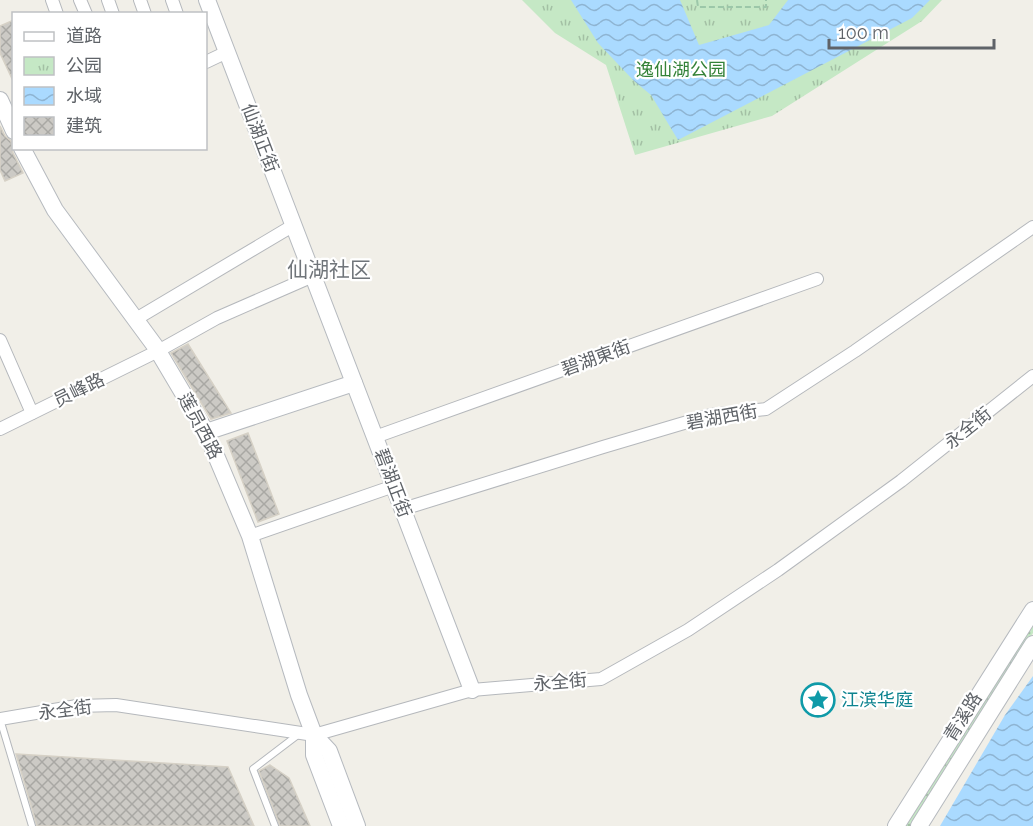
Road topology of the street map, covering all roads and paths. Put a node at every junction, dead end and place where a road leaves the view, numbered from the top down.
1 (207, 0) edge
2 (697, 0) edge
3 (766, 0) edge
4 (227, 52) junction
5 (207, 62) edge
6 (0, 100) edge
7 (12, 127) edge
8 (23, 150) edge
9 (294, 225) junction
10 (1033, 227) edge
11 (313, 276) junction
12 (817, 279) dead end
13 (136, 319) junction
14 (0, 340) edge
15 (158, 351) junction
16 (1033, 376) edge
17 (354, 383) junction
18 (32, 413) junction
19 (0, 429) edge
20 (206, 432) junction
21 (375, 437) junction
22 (394, 486) junction
23 (403, 509) junction
24 (250, 536) junction
25 (1033, 610) edge
26 (1033, 644) edge
27 (472, 690) junction
28 (0, 719) edge
29 (307, 734) junction
30 (33, 826) edge
31 (275, 826) edge
32 (341, 826) edge
33 (357, 826) edge
34 (896, 826) edge
35 (919, 826) edge

1 - 4 main road, 仙湖正街
2 - 3 path
4 - 5 street
4 - 9 main road, 仙湖正街
6 - 7 main road
8 - 13 main road, 莲员西路
9 - 11 main road, 仙湖正街
9 - 13 street
10 - 23 street, 碧湖西街
11 - 15 street, 员峰路
11 - 17 main road, 碧湖正街
12 - 21 street, 碧湖東街
13 - 15 main road, 莲员西路
14 - 18 street
15 - 18 street, 员峰路
15 - 20 main road, 莲员西路
16 - 27 street, 永全街
17 - 20 main road
17 - 21 main road, 碧湖正街
18 - 19 street, 员峰路
20 - 24 main road, 莲员西路
21 - 22 main road, 碧湖正街
22 - 23 main road, 碧湖正街
22 - 24 street
23 - 27 main road, 碧湖正街
24 - 29 main road, 莲员西路
25 - 34 main road, 青溪路
26 - 35 main road, 青溪路
27 - 29 street, 永全街
28 - 29 street, 永全街
28 - 30 lane
29 - 31 lane
29 - 32 main road, 莲员西路
29 - 33 main road, 莲员西路

